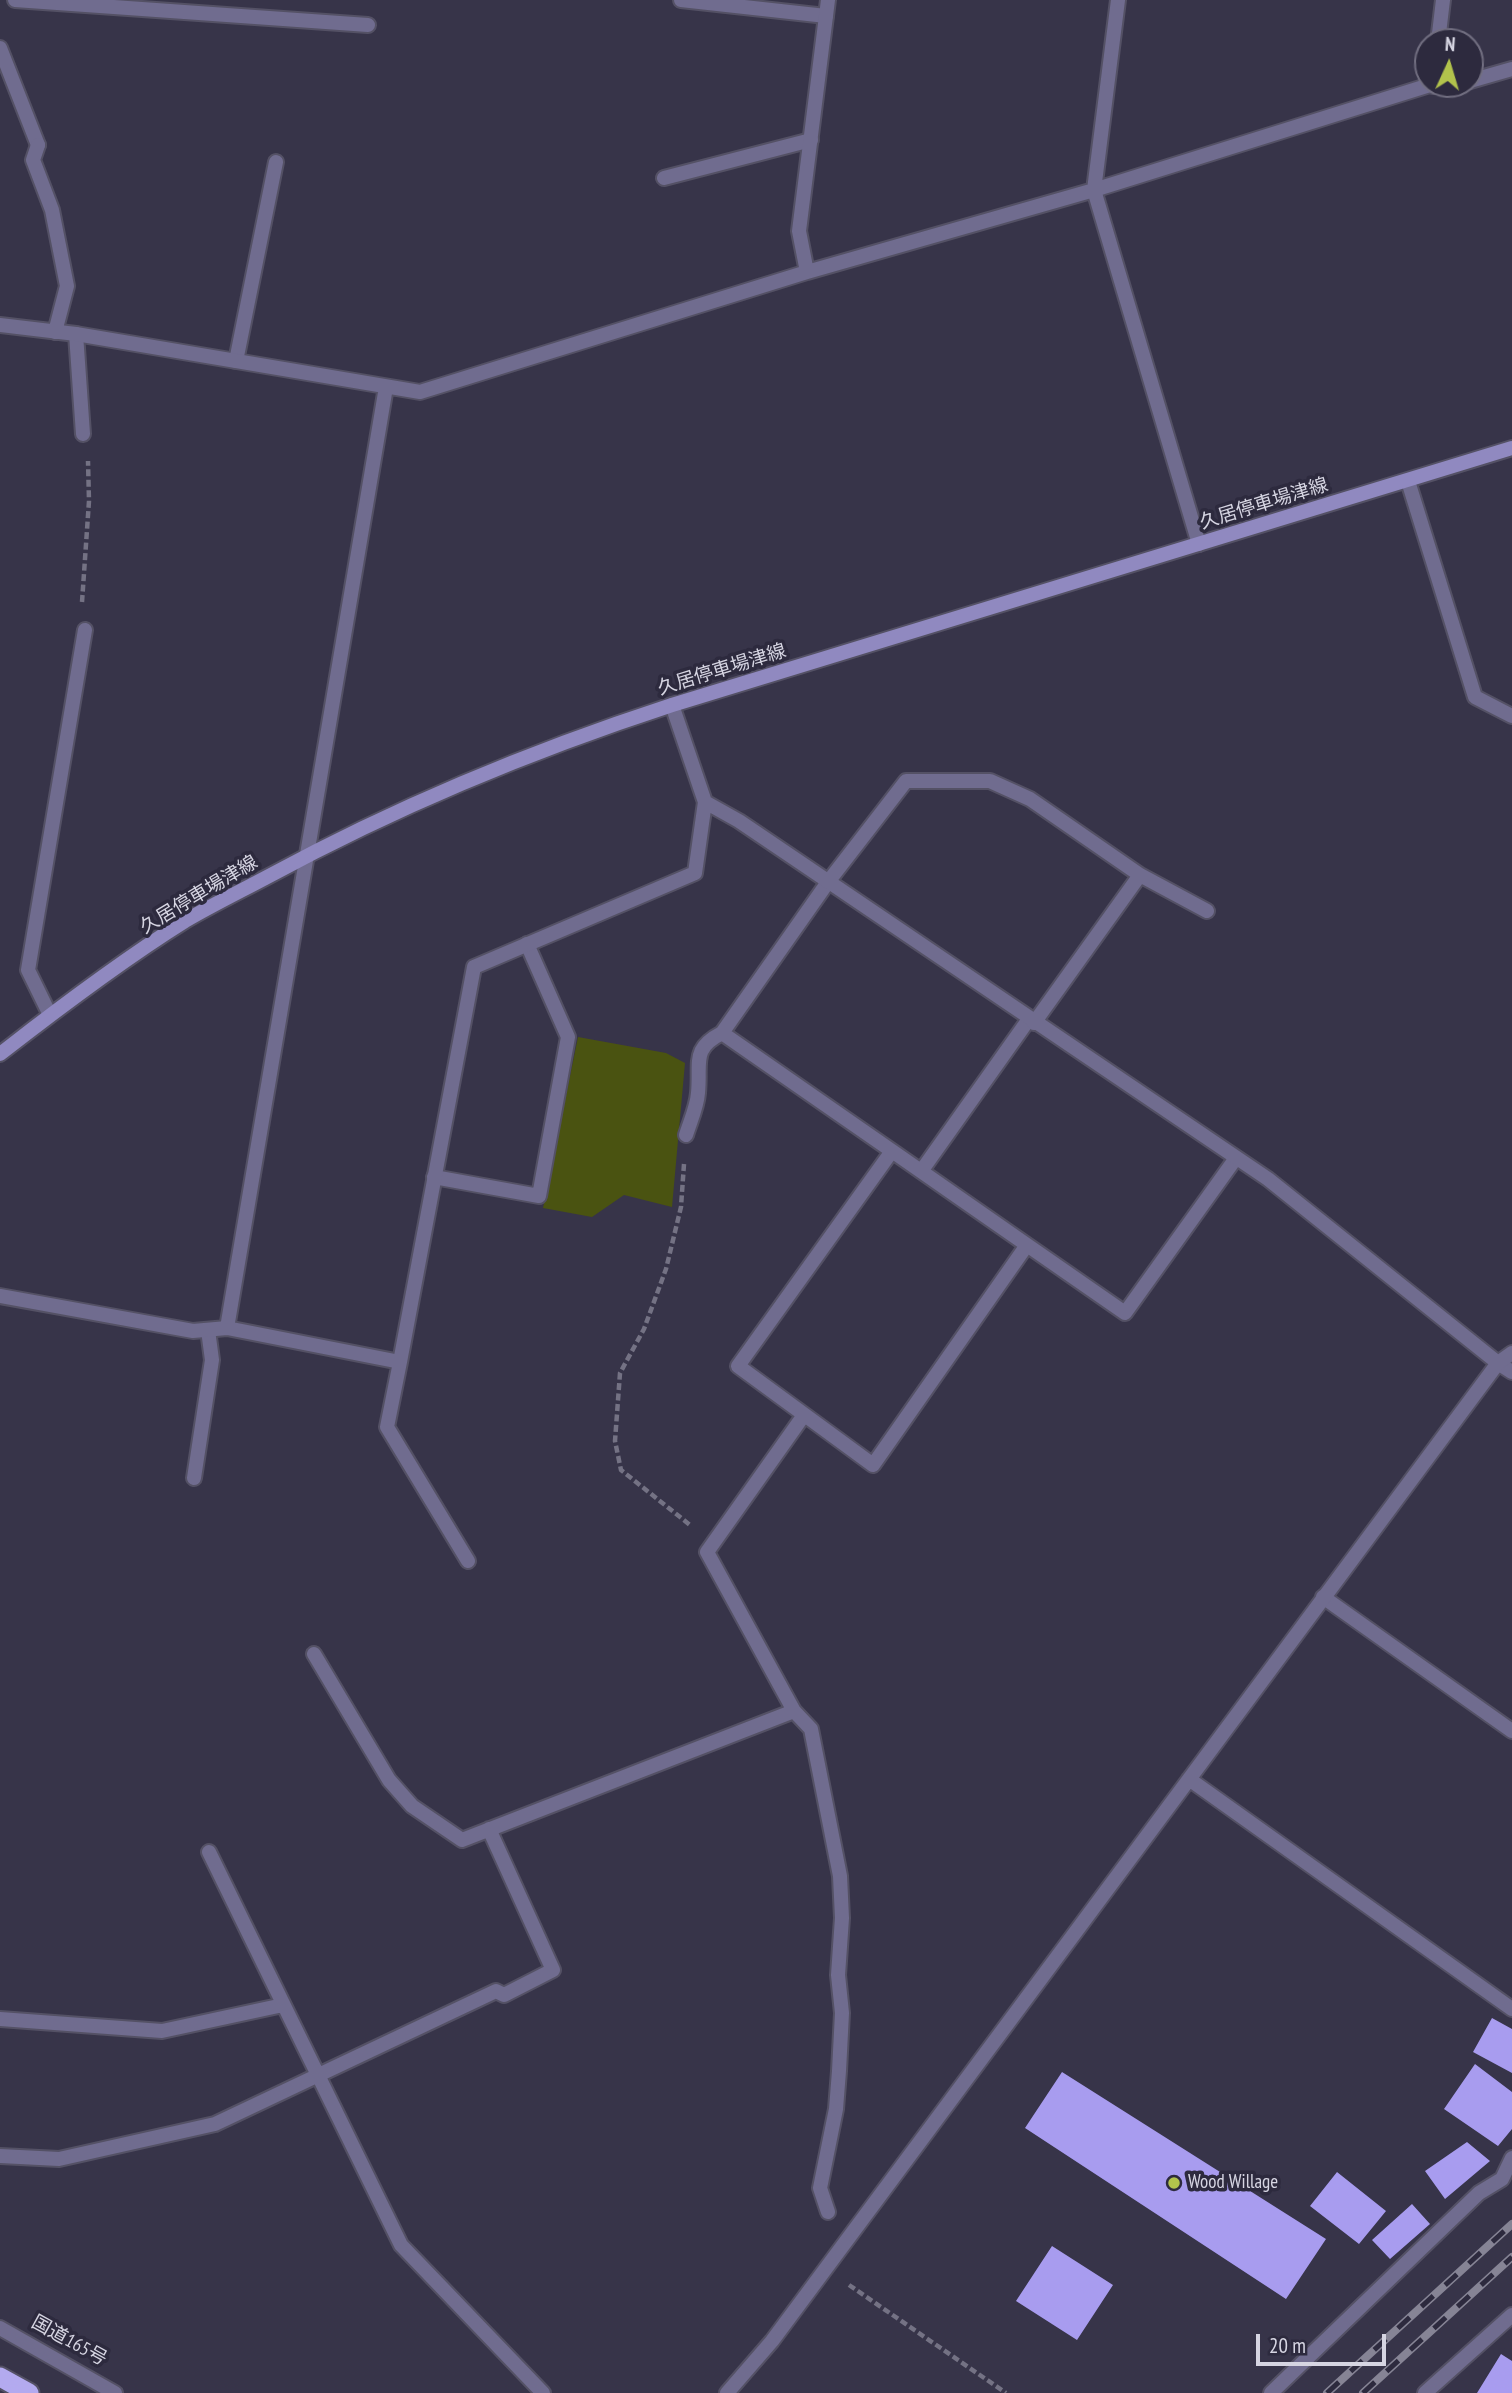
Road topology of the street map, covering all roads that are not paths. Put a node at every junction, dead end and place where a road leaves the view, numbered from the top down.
1 (15, 0) edge
2 (681, 0) edge
3 (828, 0) edge
4 (1118, 0) edge
5 (1443, 0) edge
6 (826, 16) junction
7 (368, 25) dead end
8 (1440, 28) edge
9 (0, 48) edge
10 (1512, 69) edge
11 (1484, 77) edge
12 (1414, 91) edge
13 (811, 141) junction
14 (276, 162) dead end
15 (664, 178) dead end
16 (1094, 190) junction
17 (807, 272) junction
18 (0, 325) edge
19 (55, 332) junction
20 (76, 334) junction
21 (236, 361) junction
22 (386, 387) junction
23 (83, 434) road end
24 (1512, 448) edge
25 (1409, 481) junction
26 (1199, 544) junction
27 (85, 630) road end
28 (672, 705) junction
29 (1512, 716) edge
30 (705, 802) junction
31 (306, 856) junction
32 (1140, 874) junction
33 (828, 882) junction
34 (1207, 911) dead end
35 (527, 944) junction
36 (50, 1015) junction
37 (1031, 1021) junction
38 (722, 1033) junction
39 (0, 1054) edge
40 (686, 1135) road end
41 (892, 1151) junction
42 (1236, 1158) junction
43 (922, 1170) junction
44 (435, 1177) junction
45 (1027, 1245) junction
46 (0, 1296) edge
47 (227, 1328) junction
48 (208, 1330) junction
49 (1512, 1353) edge
50 (400, 1362) junction
51 (1498, 1363) junction
52 (1512, 1373) edge
53 (804, 1415) junction
54 (194, 1478) dead end
55 (468, 1561) dead end
56 (1323, 1597) junction
57 (314, 1654) dead end
58 (794, 1711) junction
59 (1512, 1731) edge
60 (1189, 1779) junction
61 (489, 1829) junction
62 (209, 1852) dead end
63 (283, 2004) junction
64 (1512, 2009) edge
65 (0, 2019) edge
66 (318, 2076) junction
67 (0, 2155) edge
68 (1512, 2158) edge
69 (828, 2212) dead end
70 (1512, 2315) edge
71 (0, 2328) edge
72 (0, 2377) edge
73 (29, 2393) edge
74 (115, 2393) edge
75 (543, 2393) edge
76 (727, 2393) edge
77 (1271, 2393) edge
78 (1424, 2393) edge

1 - 7 street
2 - 6 street
3 - 6 street
4 - 16 street
5 - 8 street
6 - 13 street
9 - 19 street
10 - 11 street
12 - 16 street
13 - 15 street
13 - 17 street
14 - 21 street
16 - 17 street
16 - 26 street
17 - 22 street
18 - 19 street
19 - 20 street
20 - 21 street
20 - 23 street
21 - 22 street
22 - 31 street
24 - 25 main road, 久居停車場津線
25 - 26 main road, 久居停車場津線
25 - 29 street
26 - 28 main road, 久居停車場津線
27 - 36 street
28 - 30 street
28 - 31 main road, 久居停車場津線
30 - 33 street
30 - 35 street
31 - 36 main road, 久居停車場津線
31 - 47 street
32 - 33 street
32 - 34 street
32 - 37 street
33 - 37 street
33 - 38 street
35 - 44 street
35 - 44 street
36 - 39 main road, 久居停車場津線
37 - 42 street
37 - 43 street
38 - 40 street
38 - 41 street
41 - 43 street
41 - 53 street
42 - 45 street
42 - 51 street
43 - 45 street
44 - 50 street
45 - 53 street
46 - 48 street
47 - 48 street
47 - 50 street
48 - 54 street
49 - 51 street
50 - 55 street
51 - 52 street
51 - 56 street
53 - 58 street
56 - 59 street
56 - 60 street
57 - 61 street
58 - 61 street
58 - 69 street
60 - 64 street
60 - 76 street
61 - 66 street
62 - 63 street
63 - 65 street
63 - 66 street
66 - 67 street
66 - 75 street
68 - 77 street
70 - 78 street
71 - 74 street, 国道165号
72 - 73 highway

